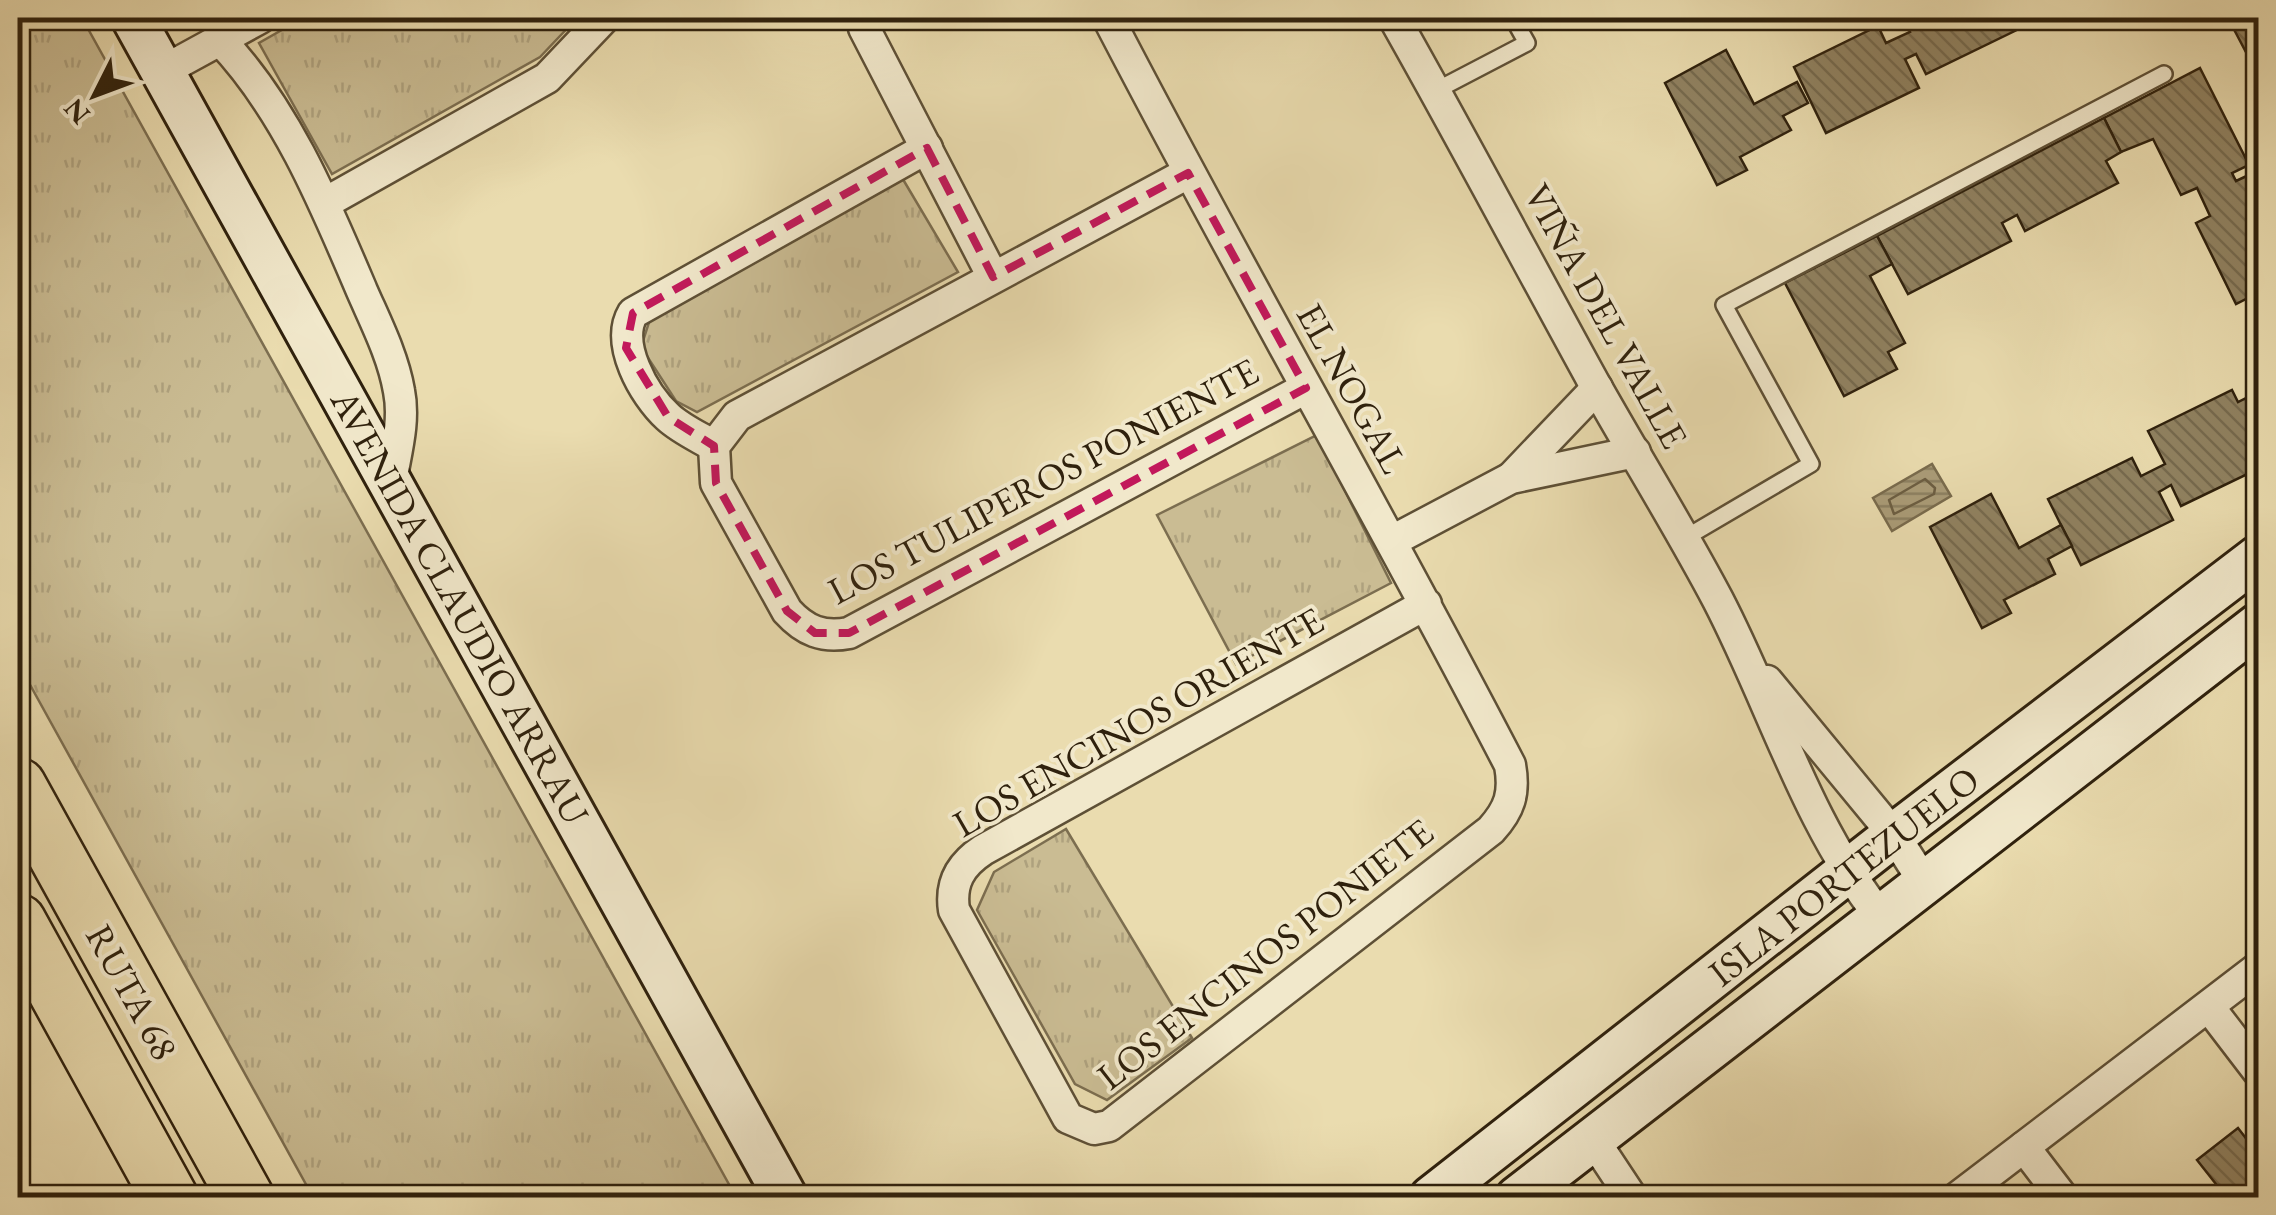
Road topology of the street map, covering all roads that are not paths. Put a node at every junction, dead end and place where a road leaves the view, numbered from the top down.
1 (133, 18) edge
2 (260, 18) edge
3 (604, 18) edge
4 (1108, 18) edge
5 (1394, 18) edge
6 (1513, 18) edge
7 (864, 28) dead end
8 (220, 40) junction
9 (163, 71) junction
10 (2164, 74) dead end
11 (1435, 91) junction
12 (926, 148) junction
13 (1188, 172) junction
14 (325, 203) junction
15 (994, 277) junction
16 (1306, 388) junction
17 (1597, 388) junction
18 (714, 446) junction
19 (1635, 452) junction
20 (1511, 478) junction
21 (391, 482) junction
22 (1685, 538) junction
23 (1392, 541) junction
24 (2258, 557) edge
25 (1426, 604) junction
26 (2258, 625) edge
27 (1746, 655) junction
28 (18, 786) edge
29 (1511, 800) joint
30 (1894, 834) junction
31 (1847, 874) junction
32 (1924, 882) junction
33 (1880, 916) junction
34 (18, 922) edge
35 (2258, 968) edge
36 (2209, 1007) junction
37 (2258, 1071) edge
38 (1056, 1105) joint
39 (1594, 1139) junction
40 (2024, 1147) junction
41 (1541, 1190) edge
42 (170, 1198) edge
43 (246, 1198) edge
44 (786, 1198) edge
45 (1431, 1198) edge
46 (1632, 1198) edge
47 (1956, 1198) edge
48 (2063, 1198) edge

1 - 9 street, AVENIDA CLAUDIO ARRAU
2 - 8 street
3 - 14 street
4 - 13 street, EL NOGAL
5 - 11 street, VIÑA DEL VALLE
6 - 11 lane
7 - 12 street
8 - 9 street
8 - 14 street
9 - 21 street, AVENIDA CLAUDIO ARRAU
10 - 22 lane
11 - 17 street, VIÑA DEL VALLE
12 - 15 street
12 - 18 street
13 - 15 street
13 - 16 street, EL NOGAL
14 - 21 street
15 - 18 street
16 - 18 street, LOS TULIPEROS PONIENTE
16 - 23 street, EL NOGAL
17 - 19 street, VIÑA DEL VALLE
17 - 20 street
19 - 20 street
19 - 22 street, VIÑA DEL VALLE
20 - 23 street
21 - 44 street, AVENIDA CLAUDIO ARRAU
22 - 27 street, VIÑA DEL VALLE
23 - 25 street, EL NOGAL
24 - 30 street, ISLA PORTEZUELO
25 - 29 street, EL NOGAL
25 - 38 street, LOS ENCINOS ORIENTE
26 - 32 street, ISLA PORTEZUELO
27 - 30 street, VIÑA DEL VALLE
27 - 31 street, VIÑA DEL VALLE
28 - 43 highway, RUTA 68
29 - 38 street, LOS ENCINOS PONIETE
30 - 31 street, ISLA PORTEZUELO
30 - 32 street, VIÑA DEL VALLE
31 - 33 street, VIÑA DEL VALLE
31 - 45 street, ISLA PORTEZUELO
32 - 33 street, ISLA PORTEZUELO
33 - 39 street, ISLA PORTEZUELO
34 - 42 highway, RUTA 68
35 - 36 street
36 - 37 street
36 - 40 street
39 - 41 street, ISLA PORTEZUELO
39 - 46 street
40 - 47 street
40 - 48 street

